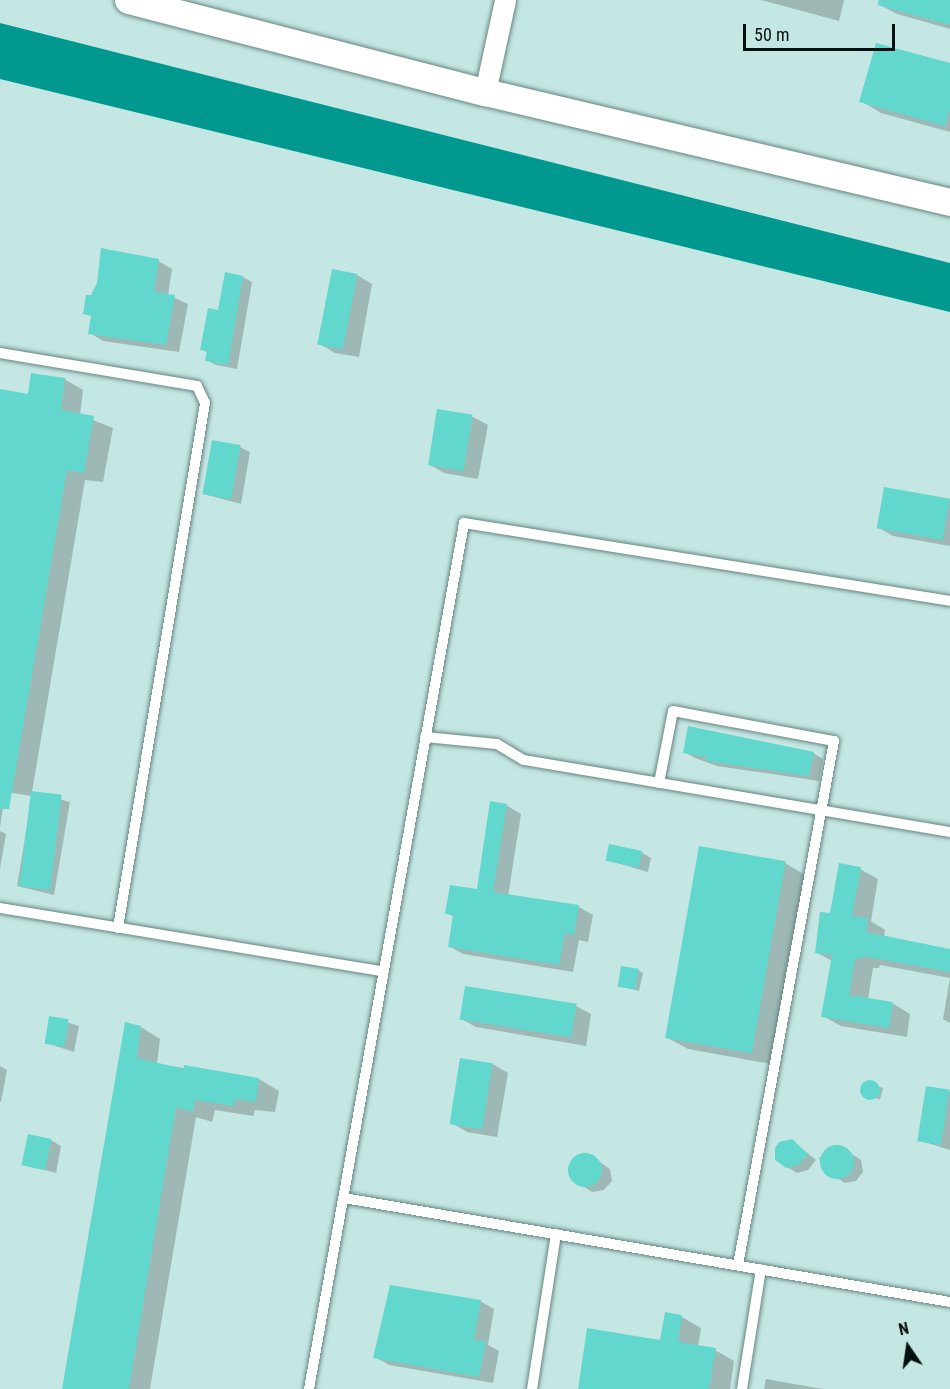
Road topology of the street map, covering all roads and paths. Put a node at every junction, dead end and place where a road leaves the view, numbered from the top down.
1 (128, 0) edge
2 (506, 0) edge
3 (485, 92) junction
4 (950, 202) edge
5 (0, 353) edge
6 (950, 601) edge
7 (424, 737) junction
8 (659, 783) junction
9 (822, 811) junction
10 (950, 832) edge
11 (0, 908) edge
12 (118, 928) junction
13 (381, 970) junction
14 (344, 1198) junction
15 (556, 1234) junction
16 (738, 1265) junction
17 (761, 1269) junction
18 (950, 1302) edge
19 (309, 1389) edge
20 (532, 1389) edge
21 (742, 1389) edge

1 - 3 street
2 - 3 street
3 - 4 street
5 - 12 lane
6 - 7 lane
7 - 8 lane
7 - 13 lane
8 - 9 lane
8 - 9 lane
9 - 10 lane
9 - 16 lane
11 - 12 lane
12 - 13 lane
13 - 14 lane
14 - 15 lane
14 - 19 lane
15 - 16 lane
15 - 20 lane
16 - 17 lane
17 - 18 lane
17 - 21 lane

